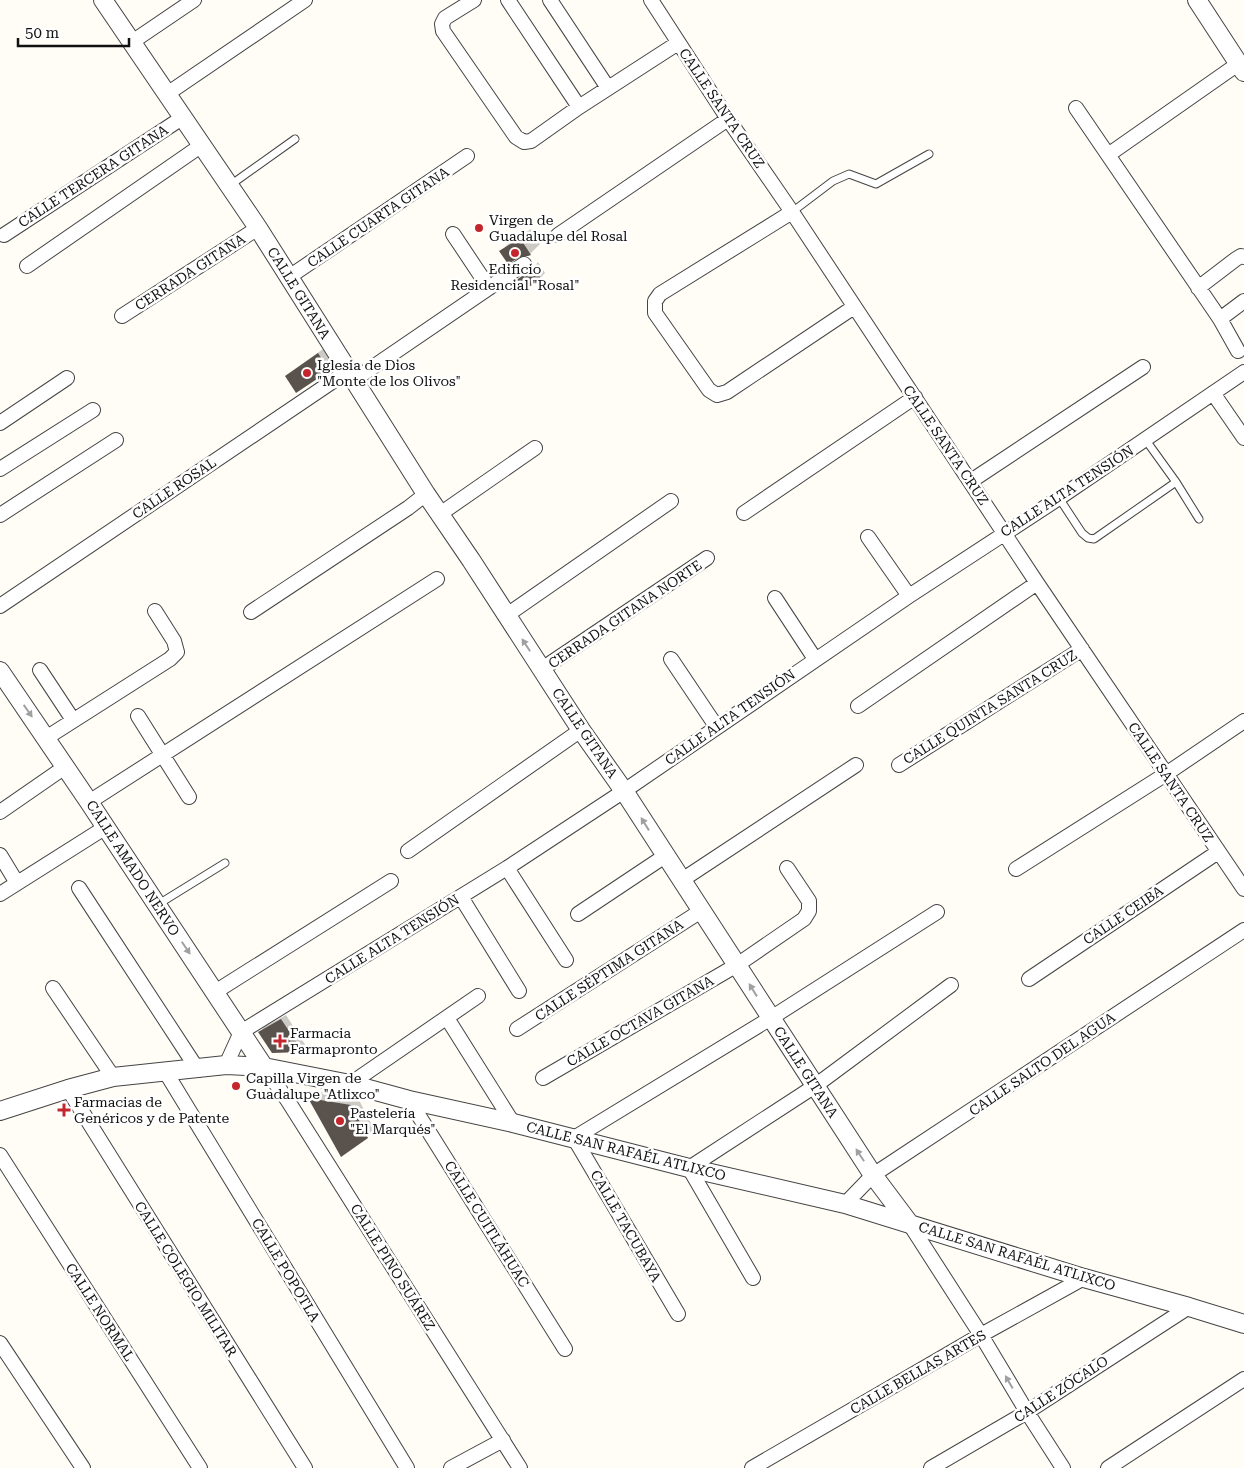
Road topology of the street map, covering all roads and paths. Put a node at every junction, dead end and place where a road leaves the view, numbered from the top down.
1 (103, 0) edge
2 (194, 0) edge
3 (305, 0) edge
4 (474, 0) edge
5 (508, 0) edge
6 (550, 0) edge
7 (651, 0) edge
8 (1199, 0) edge
9 (132, 42) junction
10 (678, 43) junction
11 (1241, 68) edge
12 (608, 88) junction
13 (167, 94) junction
14 (579, 107) junction
15 (1076, 108) dead end
16 (182, 118) junction
17 (728, 119) junction
18 (295, 139) dead end
19 (202, 145) junction
20 (929, 154) dead end
21 (1108, 155) junction
22 (466, 156) dead end
23 (229, 186) junction
24 (792, 212) junction
25 (258, 228) junction
26 (453, 234) dead end
27 (4, 235) dead end
28 (558, 235) dead end
29 (1244, 257) edge
30 (524, 264) dead end
31 (27, 266) dead end
32 (289, 277) junction
33 (489, 288) junction
34 (1198, 288) junction
35 (1244, 301) edge
36 (854, 307) junction
37 (122, 316) dead end
38 (1220, 319) junction
39 (1238, 351) dead end
40 (1143, 367) dead end
41 (1244, 372) edge
42 (351, 375) junction
43 (67, 378) dead end
44 (1213, 393) junction
45 (915, 397) junction
46 (93, 410) dead end
47 (0, 423) edge
48 (1244, 438) edge
49 (116, 440) dead end
50 (1145, 440) junction
51 (535, 448) dead end
52 (0, 469) edge
53 (971, 480) junction
54 (1176, 482) junction
55 (426, 494) junction
56 (1060, 498) junction
57 (671, 501) dead end
58 (744, 513) dead end
59 (440, 514) junction
60 (0, 515) edge
61 (1199, 519) dead end
62 (1004, 533) junction
63 (868, 537) dead end
64 (708, 558) dead end
65 (437, 579) dead end
66 (1037, 583) junction
67 (908, 596) junction
68 (775, 598) dead end
69 (0, 606) edge
70 (155, 612) dead end
71 (251, 612) dead end
72 (507, 615) junction
73 (1082, 649) junction
74 (815, 659) junction
75 (671, 660) dead end
76 (542, 669) junction
77 (40, 670) dead end
78 (0, 671) edge
79 (858, 706) dead end
80 (138, 716) dead end
81 (74, 720) junction
82 (1244, 721) edge
83 (716, 726) junction
84 (581, 730) junction
85 (46, 738) junction
86 (163, 755) junction
87 (856, 765) dead end
88 (899, 765) dead end
89 (65, 768) junction
90 (1166, 774) junction
91 (624, 791) junction
92 (189, 798) dead end
93 (89, 802) junction
94 (2, 806) edge
95 (106, 827) junction
96 (408, 851) dead end
97 (1218, 852) junction
98 (0, 855) edge
99 (666, 856) junction
100 (225, 863) dead end
101 (507, 868) junction
102 (787, 868) dead end
103 (1016, 869) dead end
104 (682, 880) junction
105 (391, 881) dead end
106 (18, 883) junction
107 (79, 888) dead end
108 (1244, 889) edge
109 (0, 894) edge
110 (461, 897) junction
111 (157, 905) junction
112 (701, 911) junction
113 (937, 912) dead end
114 (578, 914) dead end
115 (1244, 930) edge
116 (566, 960) dead end
117 (738, 965) junction
118 (1029, 979) dead end
119 (951, 986) dead end
120 (54, 988) dead end
121 (519, 991) dead end
122 (215, 992) junction
123 (478, 996) dead end
124 (447, 1018) junction
125 (771, 1018) junction
126 (517, 1029) dead end
127 (241, 1032) junction
128 (226, 1066) junction
129 (264, 1067) junction
130 (198, 1070) junction
131 (165, 1071) junction
132 (114, 1078) junction
133 (543, 1078) dead end
134 (350, 1084) junction
135 (815, 1086) junction
136 (68, 1089) junction
137 (409, 1100) junction
138 (0, 1111) edge
139 (513, 1123) junction
140 (574, 1138) junction
141 (0, 1155) edge
142 (689, 1168) junction
143 (874, 1176) junction
144 (845, 1204) junction
145 (909, 1223) junction
146 (753, 1278) dead end
147 (1084, 1278) junction
148 (1189, 1307) junction
149 (678, 1314) dead end
150 (1244, 1324) edge
151 (982, 1335) junction
152 (0, 1343) edge
153 (565, 1349) dead end
154 (1244, 1378) edge
155 (1027, 1412) junction
156 (503, 1440) junction
157 (83, 1468) edge
158 (200, 1468) edge
159 (305, 1468) edge
160 (407, 1468) edge
161 (451, 1468) edge
162 (520, 1468) edge
163 (752, 1468) edge
164 (931, 1468) edge
165 (1063, 1468) edge
166 (1108, 1468) edge

1 - 9 street, CALLE GITANA
2 - 9 street
3 - 13 street
4 - 14 street
5 - 14 street
6 - 12 street
7 - 10 street, CALLE SANTA CRUZ
8 - 11 street
9 - 13 street, CALLE GITANA
10 - 12 street
10 - 17 street, CALLE SANTA CRUZ
11 - 21 street
12 - 14 street
13 - 16 street, CALLE GITANA
15 - 21 street
16 - 19 street, CALLE GITANA
16 - 27 street, CALLE TERCERA GITANA
17 - 24 street, CALLE SANTA CRUZ
17 - 28 street
18 - 23 lane
19 - 23 street, CALLE GITANA
19 - 31 street
20 - 24 lane
21 - 34 street
22 - 32 street, CALLE CUARTA GITANA
23 - 25 street, CALLE GITANA
24 - 36 street, CALLE SANTA CRUZ
24 - 36 street
25 - 32 street, CALLE GITANA
25 - 37 street, CERRADA GITANA
26 - 33 street
29 - 34 street
30 - 33 street, CALLE ROSAL
32 - 42 street, CALLE GITANA
33 - 42 street, CALLE ROSAL
34 - 38 street
35 - 38 street
36 - 45 street, CALLE SANTA CRUZ
38 - 39 street
40 - 53 street
41 - 44 street, CALLE ALTA TENSIÓN
42 - 55 street, CALLE GITANA
42 - 69 street, CALLE ROSAL
43 - 47 street
44 - 48 street
44 - 50 street, CALLE ALTA TENSIÓN
45 - 53 street, CALLE SANTA CRUZ
45 - 58 street
46 - 52 street
49 - 60 street
50 - 54 lane
50 - 56 street, CALLE ALTA TENSIÓN
51 - 59 street
53 - 62 street, CALLE SANTA CRUZ
54 - 56 lane
54 - 61 lane
55 - 59 street, CALLE GITANA
55 - 71 street
56 - 62 street, CALLE ALTA TENSIÓN
57 - 72 street
59 - 72 street, CALLE GITANA
62 - 66 street, CALLE SANTA CRUZ
62 - 67 street, CALLE ALTA TENSIÓN
63 - 67 street
64 - 76 street, CERRADA GITANA NORTE
65 - 86 street
66 - 73 street, CALLE SANTA CRUZ
66 - 79 street
67 - 74 street, CALLE ALTA TENSIÓN
68 - 74 street
70 - 81 street
76 -> 72 street, CALLE GITANA
73 - 88 street, CALLE QUINTA SANTA CRUZ
73 - 90 street, CALLE SANTA CRUZ
74 - 83 street, CALLE ALTA TENSIÓN
75 - 83 street
76 - 84 street, CALLE GITANA
77 - 81 street
78 -> 85 street, CALLE AMADO NERVO
80 - 86 street
81 - 85 street
82 - 90 street
83 - 91 street, CALLE ALTA TENSIÓN
84 - 91 street, CALLE GITANA
84 - 96 street
85 - 89 street, CALLE AMADO NERVO
86 - 92 street
86 - 93 street
87 - 104 street
89 - 93 street, CALLE AMADO NERVO
89 - 94 street
90 - 97 street, CALLE SANTA CRUZ
90 - 103 street
99 -> 91 street, CALLE GITANA
91 - 101 street, CALLE ALTA TENSIÓN
93 - 95 street, CALLE AMADO NERVO
95 - 106 street
95 - 111 street, CALLE AMADO NERVO
97 - 108 street, CALLE SANTA CRUZ
97 - 118 street, CALLE CEIBA
98 - 106 street
99 - 104 street, CALLE GITANA
99 - 114 street
100 - 111 lane
101 - 110 street, CALLE ALTA TENSIÓN
101 - 116 street
102 - 117 street, CALLE OCTAVA GITANA
104 - 112 street, CALLE GITANA
105 - 122 street
106 - 109 street
107 - 130 street
110 - 121 street
110 - 127 street, CALLE ALTA TENSIÓN
111 -> 122 street, CALLE AMADO NERVO
112 - 117 street, CALLE GITANA
112 - 126 street, CALLE SÉPTIMA GITANA
113 - 125 street
115 - 143 street, CALLE SALTO DEL AGUA
125 -> 117 street, CALLE GITANA
117 - 133 street, CALLE OCTAVA GITANA
119 - 135 street
120 - 132 street
122 - 127 street, CALLE AMADO NERVO
123 - 124 street
124 - 134 street
124 - 139 street
125 - 135 street, CALLE GITANA
125 - 140 street
127 - 128 street
127 - 129 street, CALLE AMADO NERVO
128 - 129 street, CALLE SAN RAFAÉL ATLIXCO
128 - 130 street, CALLE SAN RAFAÉL ATLIXCO
129 - 134 street, CALLE SAN RAFAÉL ATLIXCO
129 - 156 street, CALLE PINO SUÁREZ
130 - 131 street, CALLE SAN RAFAÉL ATLIXCO
131 - 132 street, CALLE SAN RAFAÉL ATLIXCO
131 - 160 street, CALLE POPOTLA
132 - 136 street, CALLE SAN RAFAÉL ATLIXCO
134 - 137 street, CALLE SAN RAFAÉL ATLIXCO
135 - 142 street
143 -> 135 street, CALLE GITANA
136 - 138 street, CALLE SAN RAFAÉL ATLIXCO
136 - 159 street, CALLE COLEGIO MILITAR
137 - 139 street, CALLE SAN RAFAÉL ATLIXCO
137 - 153 street, CALLE CUITLÁHUAC
139 - 140 street, CALLE SAN RAFAÉL ATLIXCO
140 - 142 street, CALLE SAN RAFAÉL ATLIXCO
140 - 149 street, CALLE TACUBAYA
141 - 158 street, CALLE NORMAL
142 - 144 street, CALLE SAN RAFAÉL ATLIXCO
142 - 146 street
143 - 144 street, CALLE SALTO DEL AGUA
143 - 145 street, CALLE GITANA
144 - 145 street, CALLE SAN RAFAÉL ATLIXCO
145 - 147 street, CALLE SAN RAFAÉL ATLIXCO
145 - 151 street, CALLE GITANA
147 - 148 street, CALLE SAN RAFAÉL ATLIXCO
147 - 151 street, CALLE BELLAS ARTES
148 - 150 street, CALLE SAN RAFAÉL ATLIXCO
148 - 155 street, CALLE ZÓCALO
155 -> 151 street, CALLE GITANA
151 - 163 street, CALLE BELLAS ARTES
152 - 157 street
154 - 166 street
155 - 164 street, CALLE ZÓCALO
155 - 165 street, CALLE GITANA
156 - 161 street
156 - 162 street, CALLE PINO SUÁREZ

